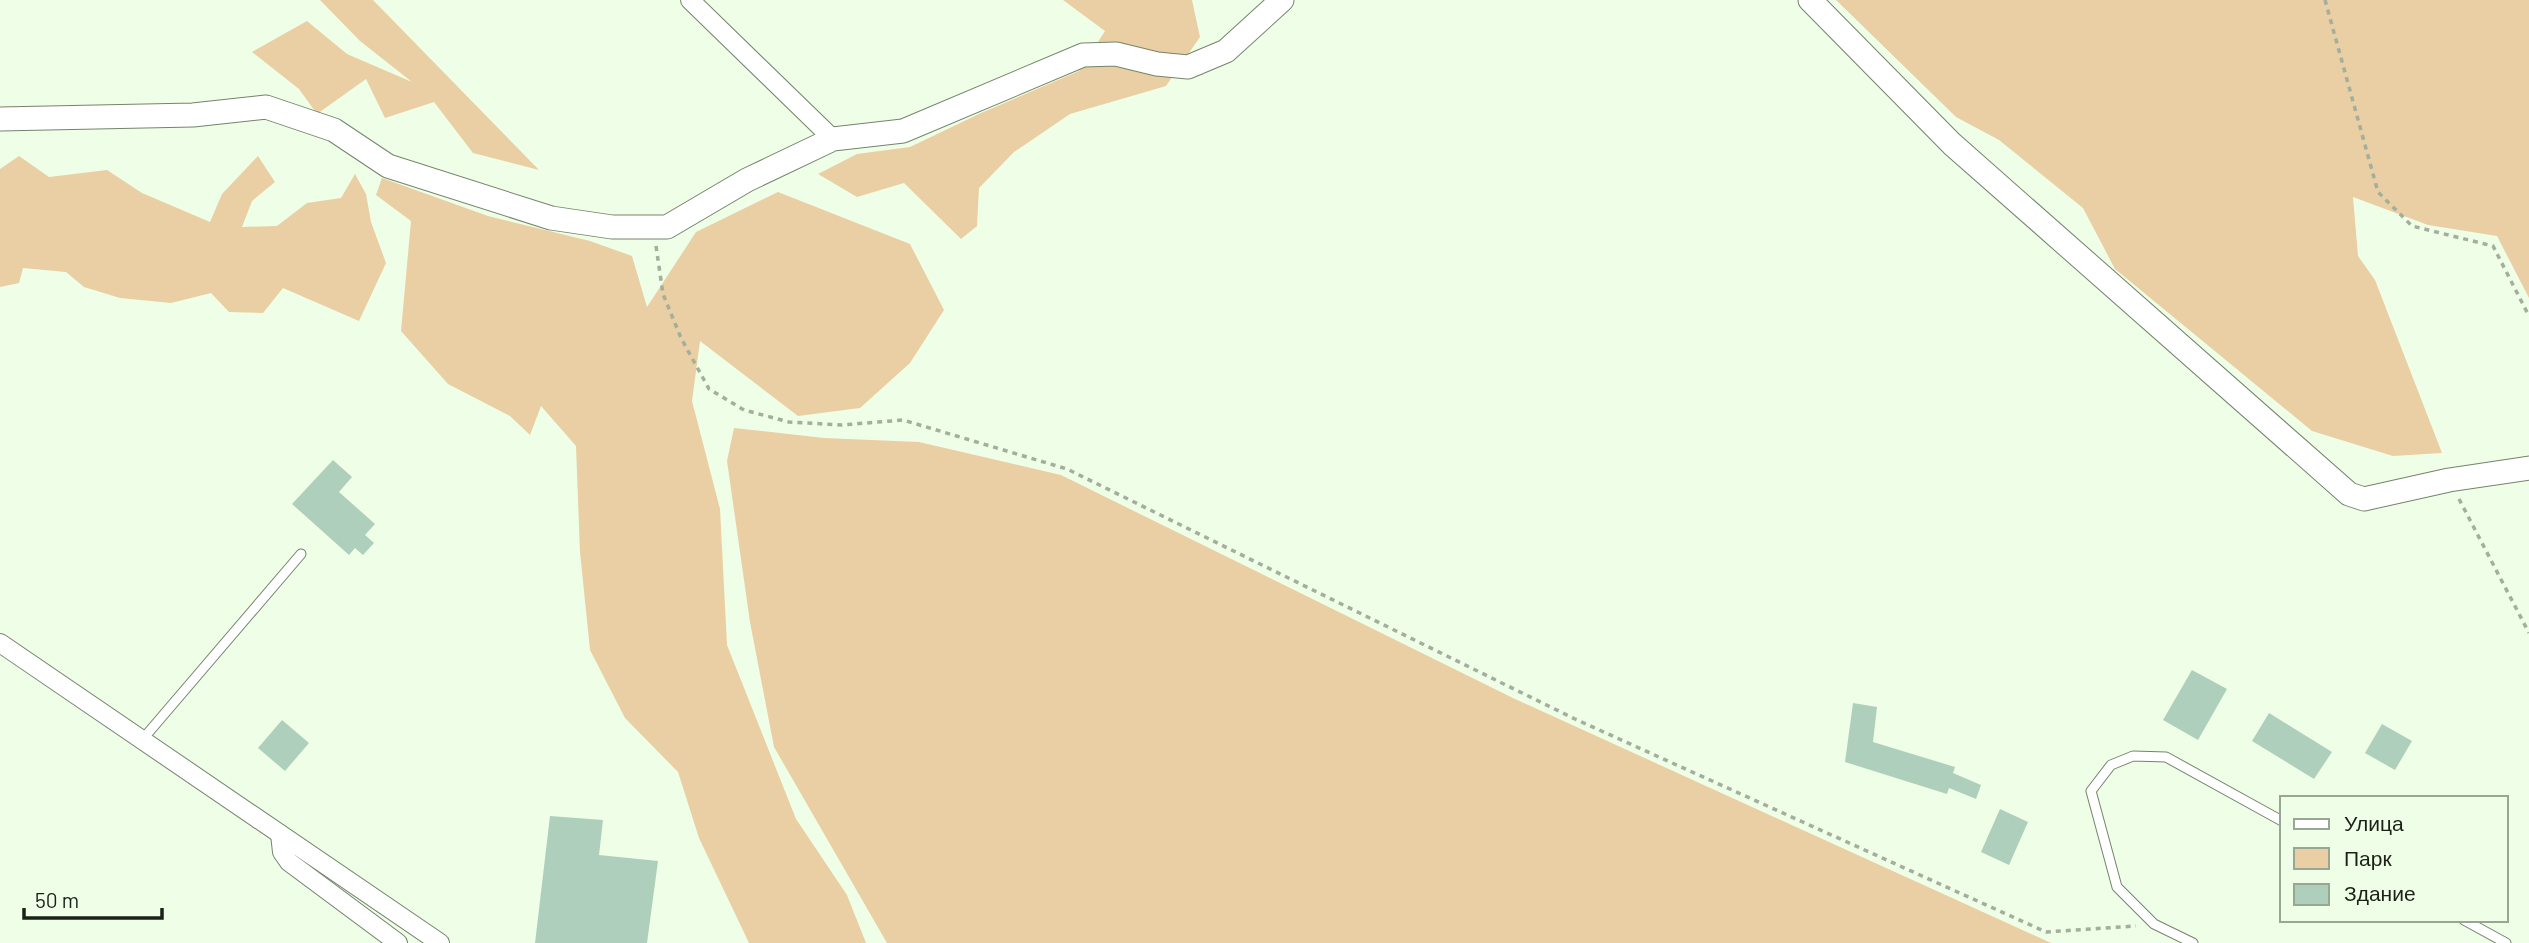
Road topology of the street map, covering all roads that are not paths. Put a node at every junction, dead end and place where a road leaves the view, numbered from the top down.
1 (690, 0) edge
2 (1282, 0) edge
3 (1810, 0) edge
4 (0, 119) edge
5 (833, 139) junction
6 (2529, 468) edge
7 (301, 554) dead end
8 (0, 643) edge
9 (142, 740) junction
10 (2280, 820) edge
11 (280, 834) junction
12 (2468, 922) edge
13 (398, 943) edge
14 (440, 943) edge
15 (2193, 943) edge
16 (2506, 943) edge

1 - 5 street
2 - 5 street
3 - 6 street
4 - 5 street
7 - 9 lane
8 - 9 street
9 - 11 street
10 - 15 lane
11 - 13 street
11 - 14 street
12 - 16 lane

